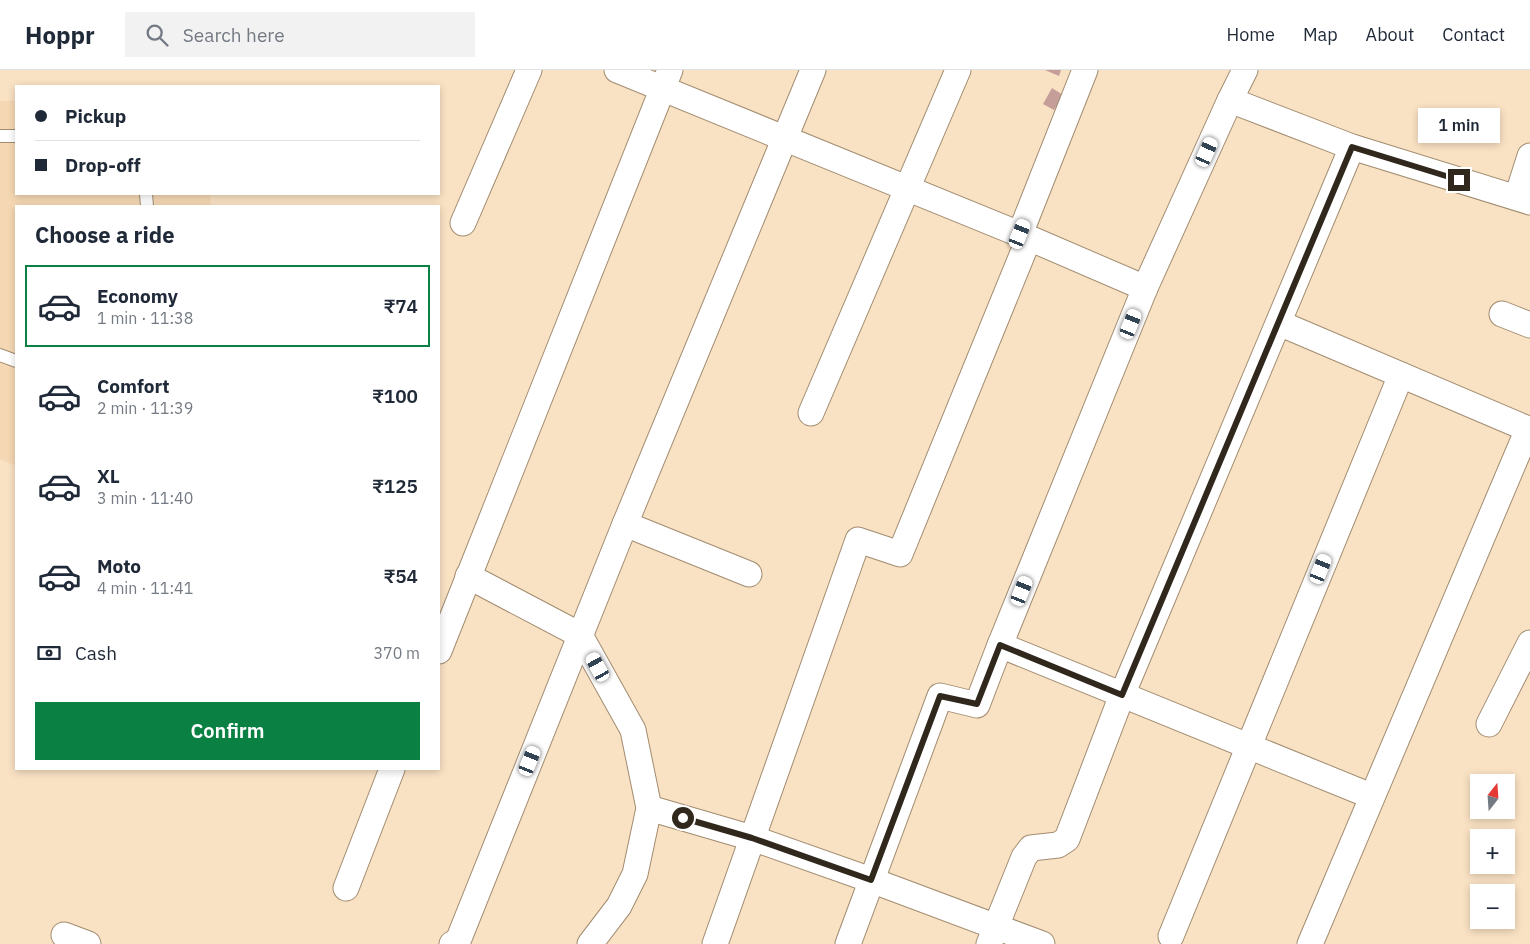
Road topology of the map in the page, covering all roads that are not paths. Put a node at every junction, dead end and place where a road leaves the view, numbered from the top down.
1 (529, 70) edge
2 (617, 70) edge
3 (813, 70) edge
4 (958, 70) edge
5 (1085, 70) edge
6 (1245, 70) edge
7 (667, 79) edge
8 (1230, 100) junction
9 (0, 136) edge
10 (15, 136) edge
11 (785, 138) junction
12 (1352, 147) junction
13 (1530, 156) edge
14 (906, 188) junction
15 (1523, 200) edge
16 (463, 223) dead end
17 (1025, 236) junction
18 (1145, 288) junction
19 (1502, 314) dead end
20 (1279, 323) junction
21 (1530, 325) edge
22 (0, 355) edge
23 (15, 361) edge
24 (1401, 375) junction
25 (811, 413) dead end
26 (625, 524) junction
27 (749, 574) dead end
28 (468, 576) junction
29 (580, 635) junction
30 (1530, 643) edge
31 (1000, 645) junction
32 (440, 648) edge
33 (1122, 695) junction
34 (1489, 724) dead end
35 (1248, 746) junction
36 (392, 770) edge
37 (1371, 796) junction
38 (649, 808) junction
39 (752, 838) junction
40 (871, 880) junction
41 (346, 888) dead end
42 (64, 935) dead end
43 (992, 935) edge
44 (1171, 936) dead end
45 (88, 944) edge
46 (452, 944) edge
47 (590, 944) edge
48 (714, 944) edge
49 (848, 944) edge
50 (1042, 944) edge
51 (1310, 944) edge

1 - 16 street
2 - 7 street
3 - 11 street
4 - 14 street
5 - 17 street
6 - 8 street
7 - 11 street
7 - 28 street
8 - 12 street
8 - 18 street
9 - 10 lane
11 - 14 street
11 - 26 street
12 - 15 street
12 - 20 street
13 - 15 street
14 - 17 street
14 - 25 street
17 - 18 street
17 - 39 street
18 - 31 street
19 - 21 street
20 - 24 street
20 - 33 street
22 - 23 lane
24 - 35 street
24 - 37 street
26 - 27 street
26 - 29 street
28 - 29 street
28 - 32 street
29 - 38 street
29 - 46 street
30 - 34 street
31 - 33 street
31 - 40 street
33 - 35 street
33 - 43 street
35 - 37 street
35 - 44 street
36 - 41 street
37 - 51 street
38 - 39 street
38 - 47 street
39 - 40 street
39 - 48 street
40 - 43 street
40 - 49 street
42 - 45 street
43 - 50 street

